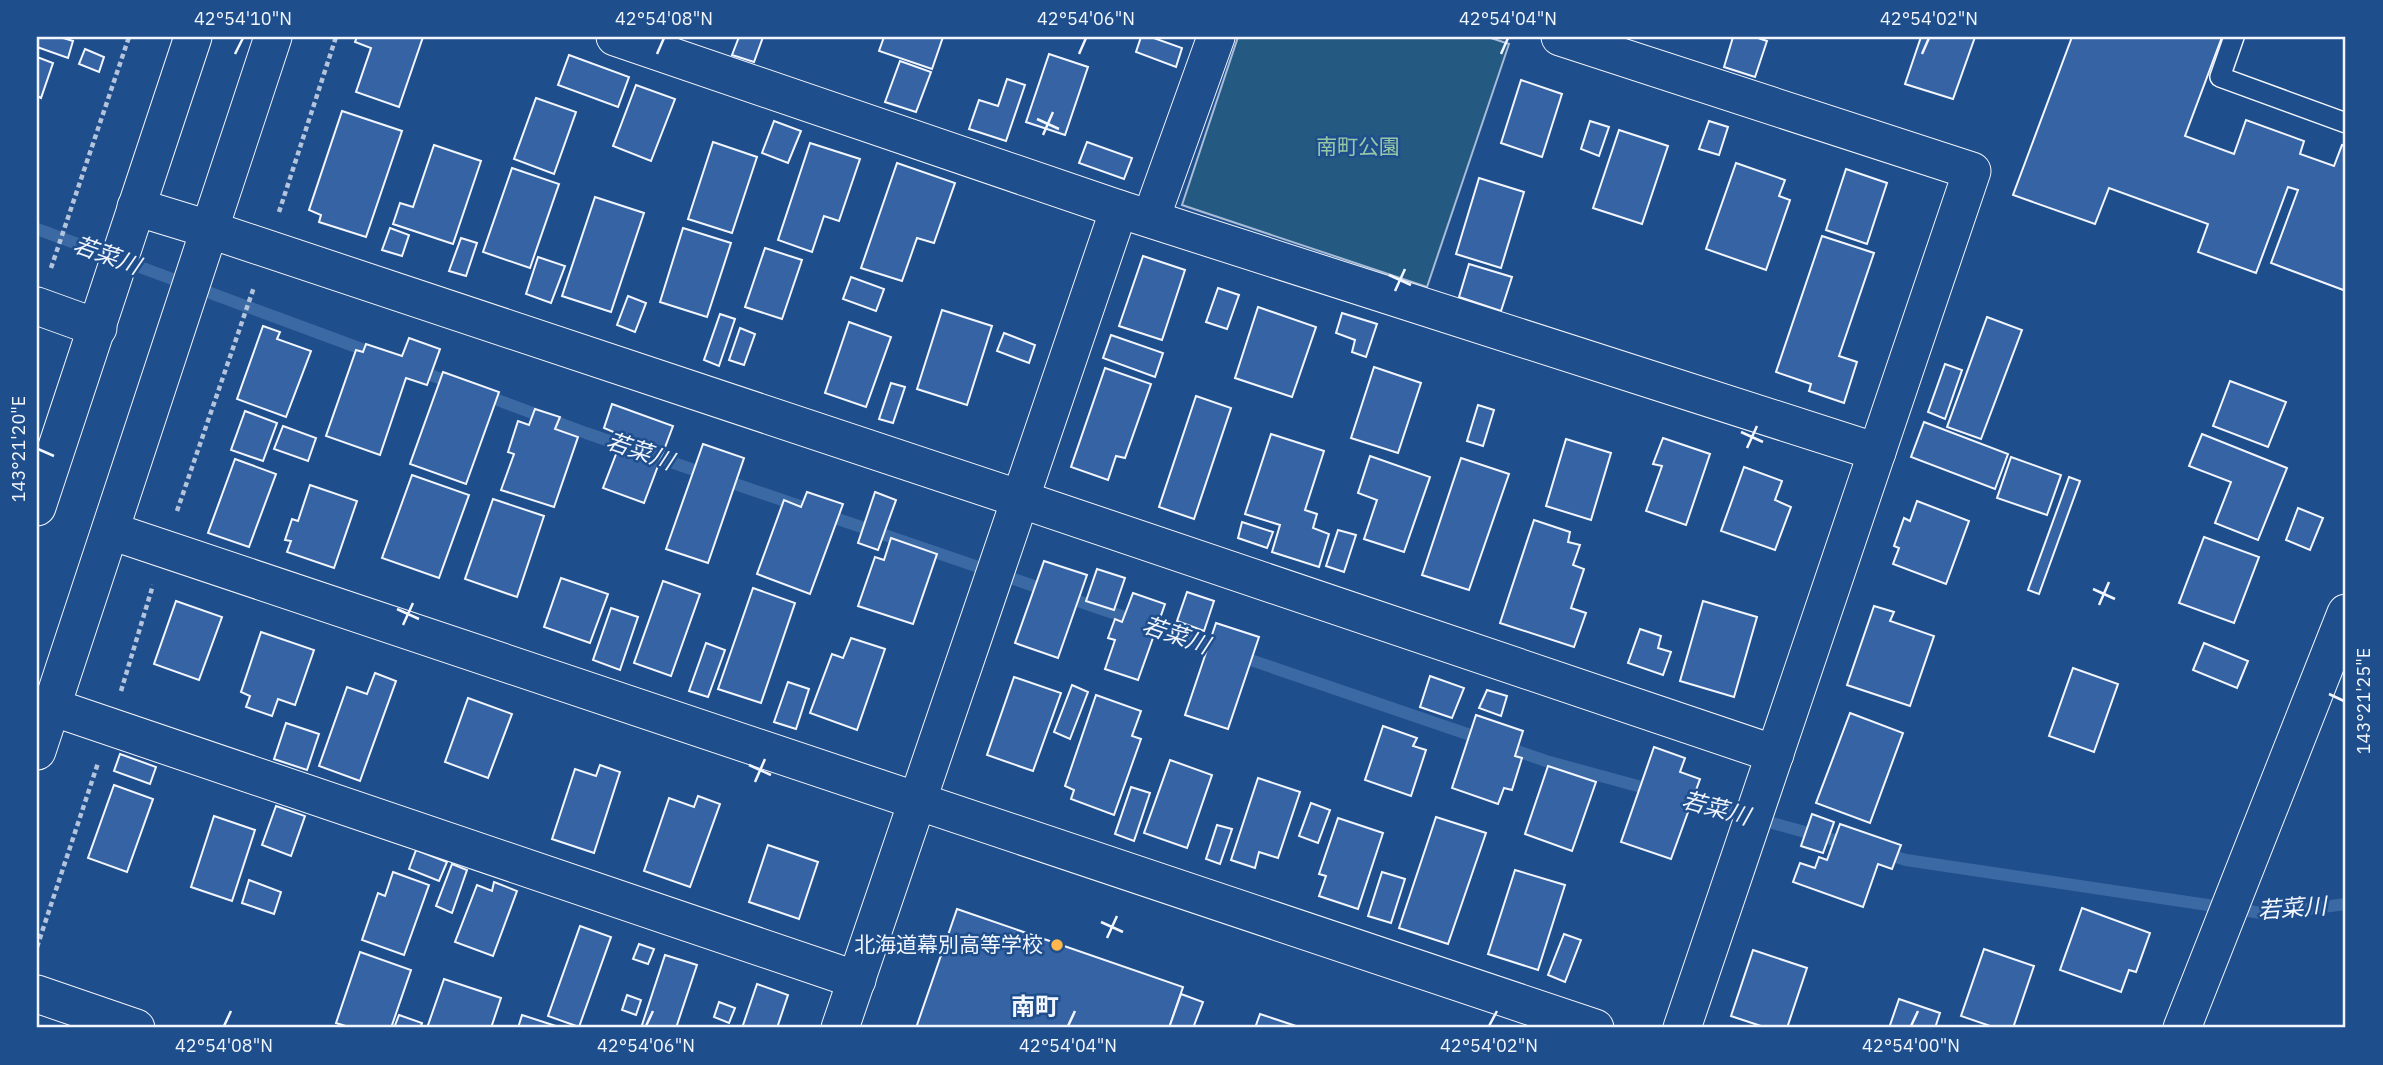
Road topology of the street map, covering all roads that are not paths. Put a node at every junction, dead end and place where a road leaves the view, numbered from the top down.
1 (193, 37) edge
2 (273, 37) edge
3 (615, 37) edge
4 (1216, 37) edge
5 (1560, 37) edge
6 (2234, 37) edge
7 (2346, 123) edge
8 (136, 207) junction
9 (1135, 214) junction
10 (208, 229) junction
11 (37, 306) edge
12 (98, 328) junction
13 (1877, 452) junction
14 (1020, 499) junction
15 (37, 507) edge
16 (111, 531) junction
17 (2346, 613) edge
18 (52, 706) junction
19 (37, 751) edge
20 (1774, 754) junction
21 (918, 802) junction
22 (857, 980) junction
23 (37, 994) edge
24 (136, 1028) edge
25 (840, 1028) edge
26 (1595, 1028) edge
27 (1682, 1028) edge
28 (2182, 1028) edge

1 - 8 street
2 - 10 street
3 - 9 street
4 - 9 street
5 - 13 street
6 - 7 lane
8 - 10 street
8 - 12 street
9 - 13 street
9 - 14 street
10 - 14 street
10 - 16 street
11 - 12 street
12 - 15 street
13 - 20 street
14 - 20 street
14 - 21 street
16 - 18 street
16 - 21 street
17 - 28 street
18 - 19 street
18 - 22 street
20 - 27 street
21 - 22 street
21 - 26 street
22 - 25 street
23 - 24 street

